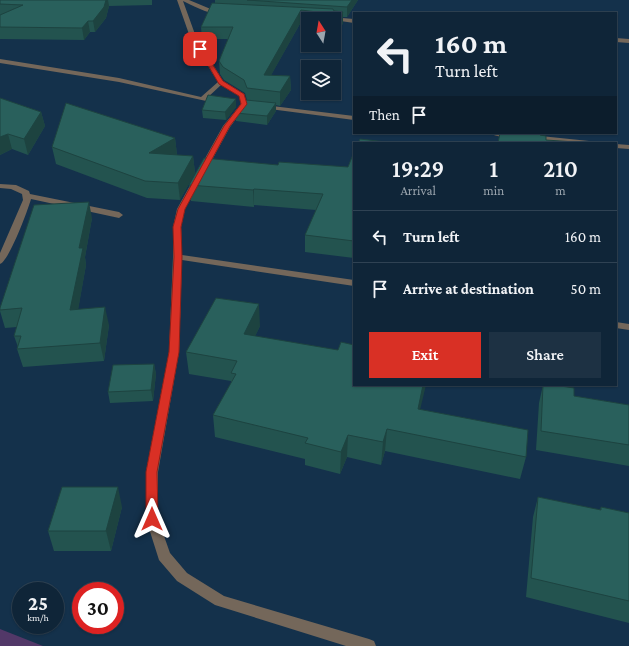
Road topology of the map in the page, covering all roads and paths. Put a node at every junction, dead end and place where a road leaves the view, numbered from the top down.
1 (180, 0) edge
2 (184, 0) edge
3 (227, 12) edge
4 (341, 19) edge
5 (353, 20) edge
6 (617, 40) edge
7 (629, 41) edge
8 (0, 61) edge
9 (221, 82) junction
10 (202, 100) junction
11 (240, 104) junction
12 (259, 106) edge
13 (353, 118) edge
14 (503, 134) edge
15 (579, 142) edge
16 (617, 146) edge
17 (629, 147) edge
18 (0, 186) edge
19 (26, 196) junction
20 (119, 215) dead end
21 (178, 257) junction
22 (0, 261) edge
23 (353, 283) edge
24 (617, 325) edge
25 (629, 327) edge
26 (369, 646) edge

1 - 9 street
2 - 3 street
4 - 5 street
6 - 7 street
8 - 10 street
9 - 10 street
9 - 11 street
10 - 11 street
11 - 21 street
12 - 13 street
14 - 15 street
16 - 17 street
18 - 19 street
19 - 20 street
19 - 22 street
21 - 23 street
21 - 26 street
24 - 25 street

